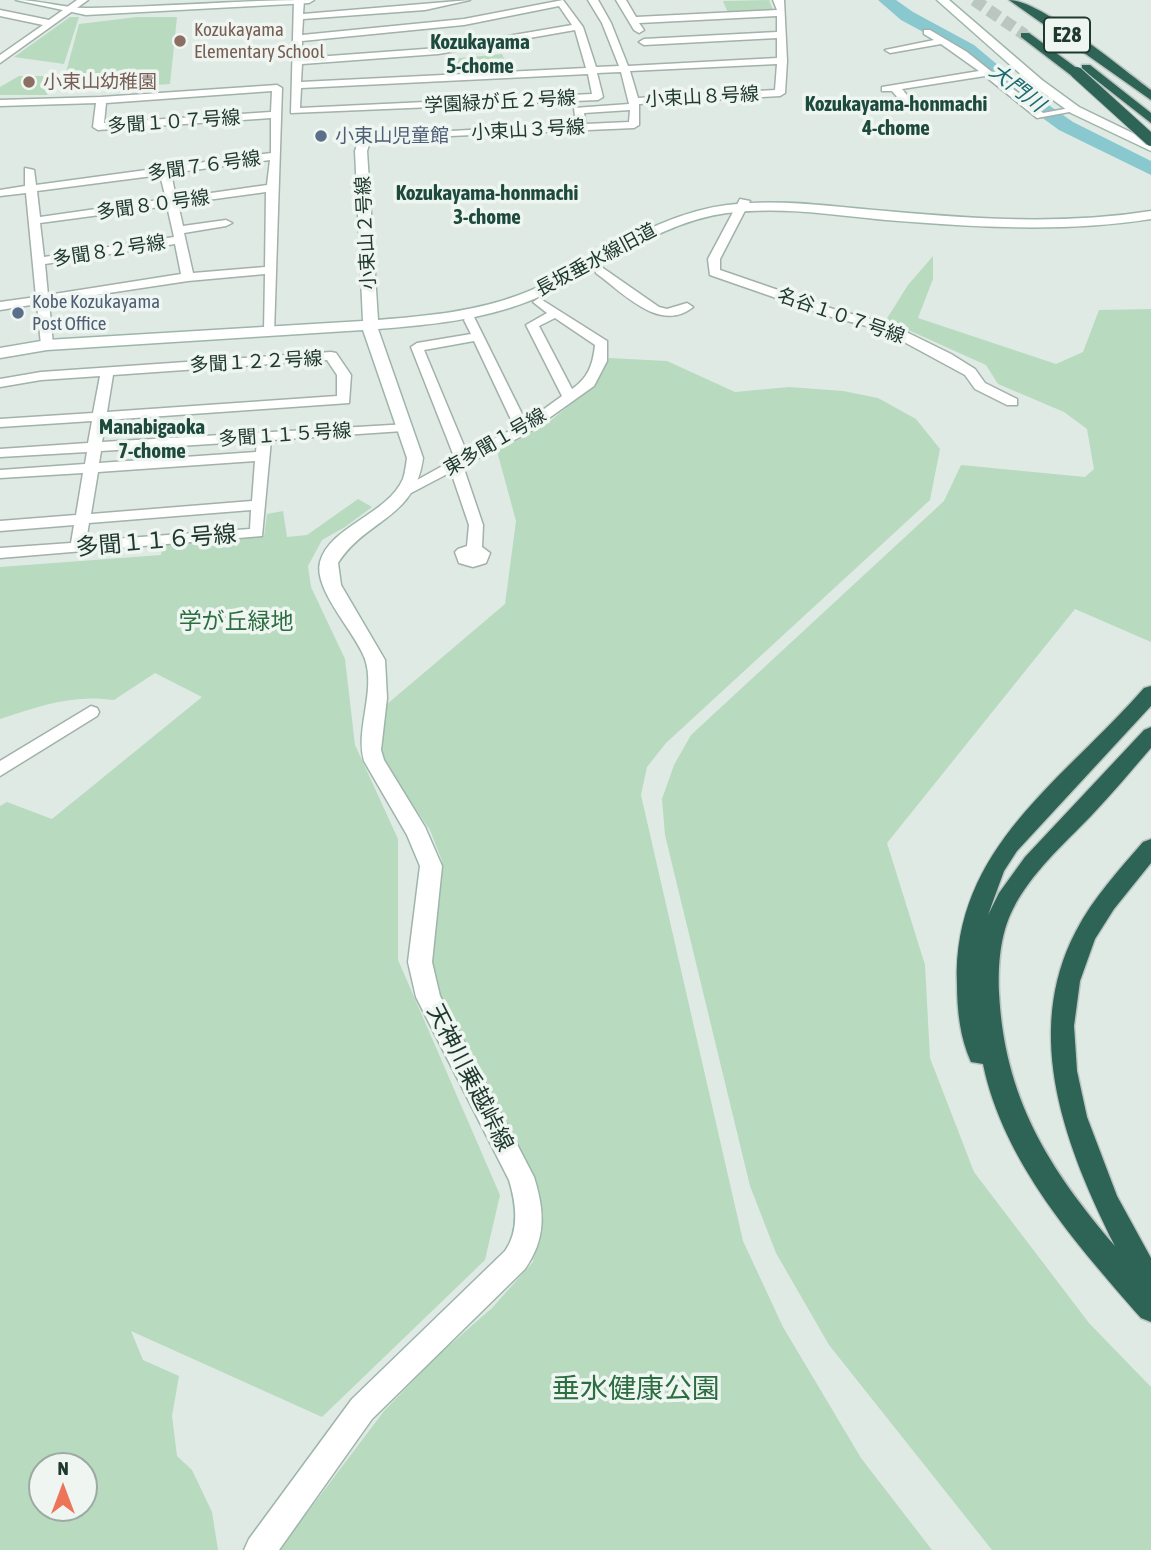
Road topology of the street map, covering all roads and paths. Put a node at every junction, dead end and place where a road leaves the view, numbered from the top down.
1 (21, 0) edge
2 (83, 0) edge
3 (299, 0) edge
4 (309, 0) edge
5 (465, 0) edge
6 (593, 0) edge
7 (621, 0) edge
8 (778, 0) edge
9 (942, 0) edge
10 (955, 0) edge
11 (1014, 0) edge
12 (1031, 0) edge
13 (560, 1) edge
14 (425, 7) junction
15 (68, 10) junction
16 (0, 13) edge
17 (780, 13) junction
18 (299, 17) junction
19 (635, 20) junction
20 (49, 23) junction
21 (578, 27) junction
22 (435, 28) junction
23 (927, 32) dead end
24 (1039, 33) tunnel mouth
25 (781, 35) junction
26 (1025, 35) tunnel mouth
27 (298, 37) junction
28 (944, 41) junction
29 (0, 42) edge
30 (644, 42) junction
31 (21, 45) junction
32 (890, 50) dead end
33 (438, 51) junction
34 (0, 60) edge
35 (297, 61) junction
36 (782, 61) junction
37 (624, 69) junction
38 (591, 70) junction
39 (986, 74) junction
40 (441, 78) junction
41 (1151, 82) edge
42 (660, 83) junction
43 (296, 85) junction
44 (1151, 96) edge
45 (101, 100) junction
46 (1, 102) edge
47 (445, 104) junction
48 (635, 104) junction
49 (909, 104) dead end
50 (1075, 110) junction
51 (276, 115) junction
52 (1151, 119) edge
53 (582, 127) junction
54 (1151, 137) edge
55 (364, 142) joint
56 (1151, 147) edge
57 (276, 156) junction
58 (29, 170) dead end
59 (165, 172) junction
60 (272, 188) junction
61 (31, 189) junction
62 (0, 193) edge
63 (172, 202) junction
64 (743, 204) junction
65 (1151, 208) edge
66 (1151, 215) edge
67 (33, 222) junction
68 (226, 223) dead end
69 (179, 235) junction
70 (37, 262) junction
71 (270, 270) junction
72 (600, 270) dead end
73 (188, 277) junction
74 (41, 300) junction
75 (539, 302) dead end
76 (0, 306) edge
77 (687, 307) dead end
78 (556, 313) junction
79 (470, 320) dead end
80 (371, 321) junction
81 (271, 327) junction
82 (478, 337) junction
83 (47, 342) junction
84 (0, 347) edge
85 (0, 353) edge
86 (107, 371) junction
87 (0, 383) edge
88 (569, 397) junction
89 (1012, 402) dead end
90 (99, 416) junction
91 (0, 423) edge
92 (403, 427) junction
93 (523, 430) junction
94 (264, 437) junction
95 (93, 447) junction
96 (0, 453) edge
97 (262, 456) junction
98 (459, 463) junction
99 (90, 468) junction
100 (0, 474) edge
101 (405, 491) junction
102 (259, 505) junction
103 (82, 519) junction
104 (0, 526) edge
105 (78, 547) junction
106 (474, 549) dead end
107 (0, 554) edge
108 (1151, 693) edge
109 (91, 712) dead end
110 (1151, 735) edge
111 (0, 769) edge
112 (1151, 848) edge
113 (1072, 1217) junction
114 (1151, 1284) edge
115 (1151, 1308) edge
116 (260, 1550) edge

1 - 15 street
2 - 15 street
3 - 4 street
3 - 15 street
3 - 18 street
5 - 14 street
6 - 37 street
7 - 19 street
8 - 17 street
9 - 50 street
10 - 54 street
11 - 44 highway, E28
12 - 41 highway, E28
13 - 21 street, 学園緑が丘２号線
13 - 22 street
14 - 18 street
14 - 22 street
15 - 20 street
16 - 20 street
17 - 19 street
17 - 25 street
18 - 27 street
19 - 30 street
20 - 31 street
21 - 33 street
21 - 38 street, 学園緑が丘２号線
22 - 27 street
22 - 33 street
23 - 28 street
24 - 52 highway
25 - 30 street
25 - 36 street
26 - 54 highway, bridge
27 - 35 street
28 - 32 street
28 - 39 street
29 - 31 street
30 - 42 street
31 - 34 street
33 - 35 street
33 - 40 street
35 - 43 street
36 - 42 street
36 - 42 street, 小束山８号線
37 - 38 street
37 - 42 street
37 - 48 street
38 - 40 street
38 - 47 street, 学園緑が丘２号線
39 - 49 street
39 - 50 street
40 - 43 street
40 - 47 street
42 - 48 street, 小束山８号線
43 - 47 street, 学園緑が丘２号線
45 - 46 street
45 - 51 street
45 - 51 street, 多聞１０７号線
48 - 53 street, 小束山３号線
48 - 53 street, 小束山８号線
50 - 56 street
51 - 57 street
53 - 55 street, 小束山３号線
55 - 80 street, 小束山２号線
57 - 59 street, 多聞７６号線
57 - 60 street, 多聞７６号線
58 - 61 street
59 - 61 street, 多聞７６号線
59 - 63 street
60 - 63 street, 多聞８０号線
60 - 71 street, 多聞７６号線
61 - 62 street, 多聞７６号線
61 - 67 street
63 - 67 street, 多聞８０号線
63 - 69 street
64 - 65 street, 長坂垂水線旧道
64 - 66 street, 長坂垂水線旧道
64 - 80 street, 長坂垂水線旧道
64 - 89 street, 名谷１０７号線
67 - 70 street
68 - 69 street, 多聞８２号線
69 - 70 street, 多聞８２号線
69 - 73 street
70 - 74 street
71 - 73 street
71 - 81 street, 多聞７６号線
72 - 77 street
73 - 74 street
74 - 76 street
74 - 83 street
75 - 78 street, 東多聞１号線
78 - 88 street
78 - 88 street, 東多聞１号線
79 - 82 street
80 - 81 street, 長坂垂水線旧道
80 - 92 street, 天神川乗越峠線
81 - 83 street, 長坂垂水線旧道
82 - 93 street
82 - 98 street
83 - 84 street, 長坂垂水線旧道
83 - 85 street, 長坂垂水線旧道
86 - 87 street, 多聞１２２号線
86 - 90 street
86 - 90 street, 多聞１２２号線
88 - 93 street, 東多聞１号線
90 - 91 street, 多聞１２２号線
90 - 95 street
92 - 94 street, 多聞１１５号線
92 - 101 street, 天神川乗越峠線
93 - 98 street, 東多聞１号線
94 - 95 street, 多聞１１５号線
94 - 97 street, 多聞１１６号線
95 - 96 street, 多聞１１５号線
95 - 99 street
97 - 99 street
97 - 102 street, 多聞１１６号線
98 - 101 street, 東多聞１号線
98 - 106 street
99 - 100 street
99 - 103 street
101 - 116 street, 天神川乗越峠線
102 - 103 street
102 - 105 street, 多聞１１６号線
103 - 104 street
103 - 105 street
105 - 107 street, 多聞１１６号線
108 - 113 highway
109 - 111 street
110 - 113 highway
112 - 114 highway
113 - 115 highway

